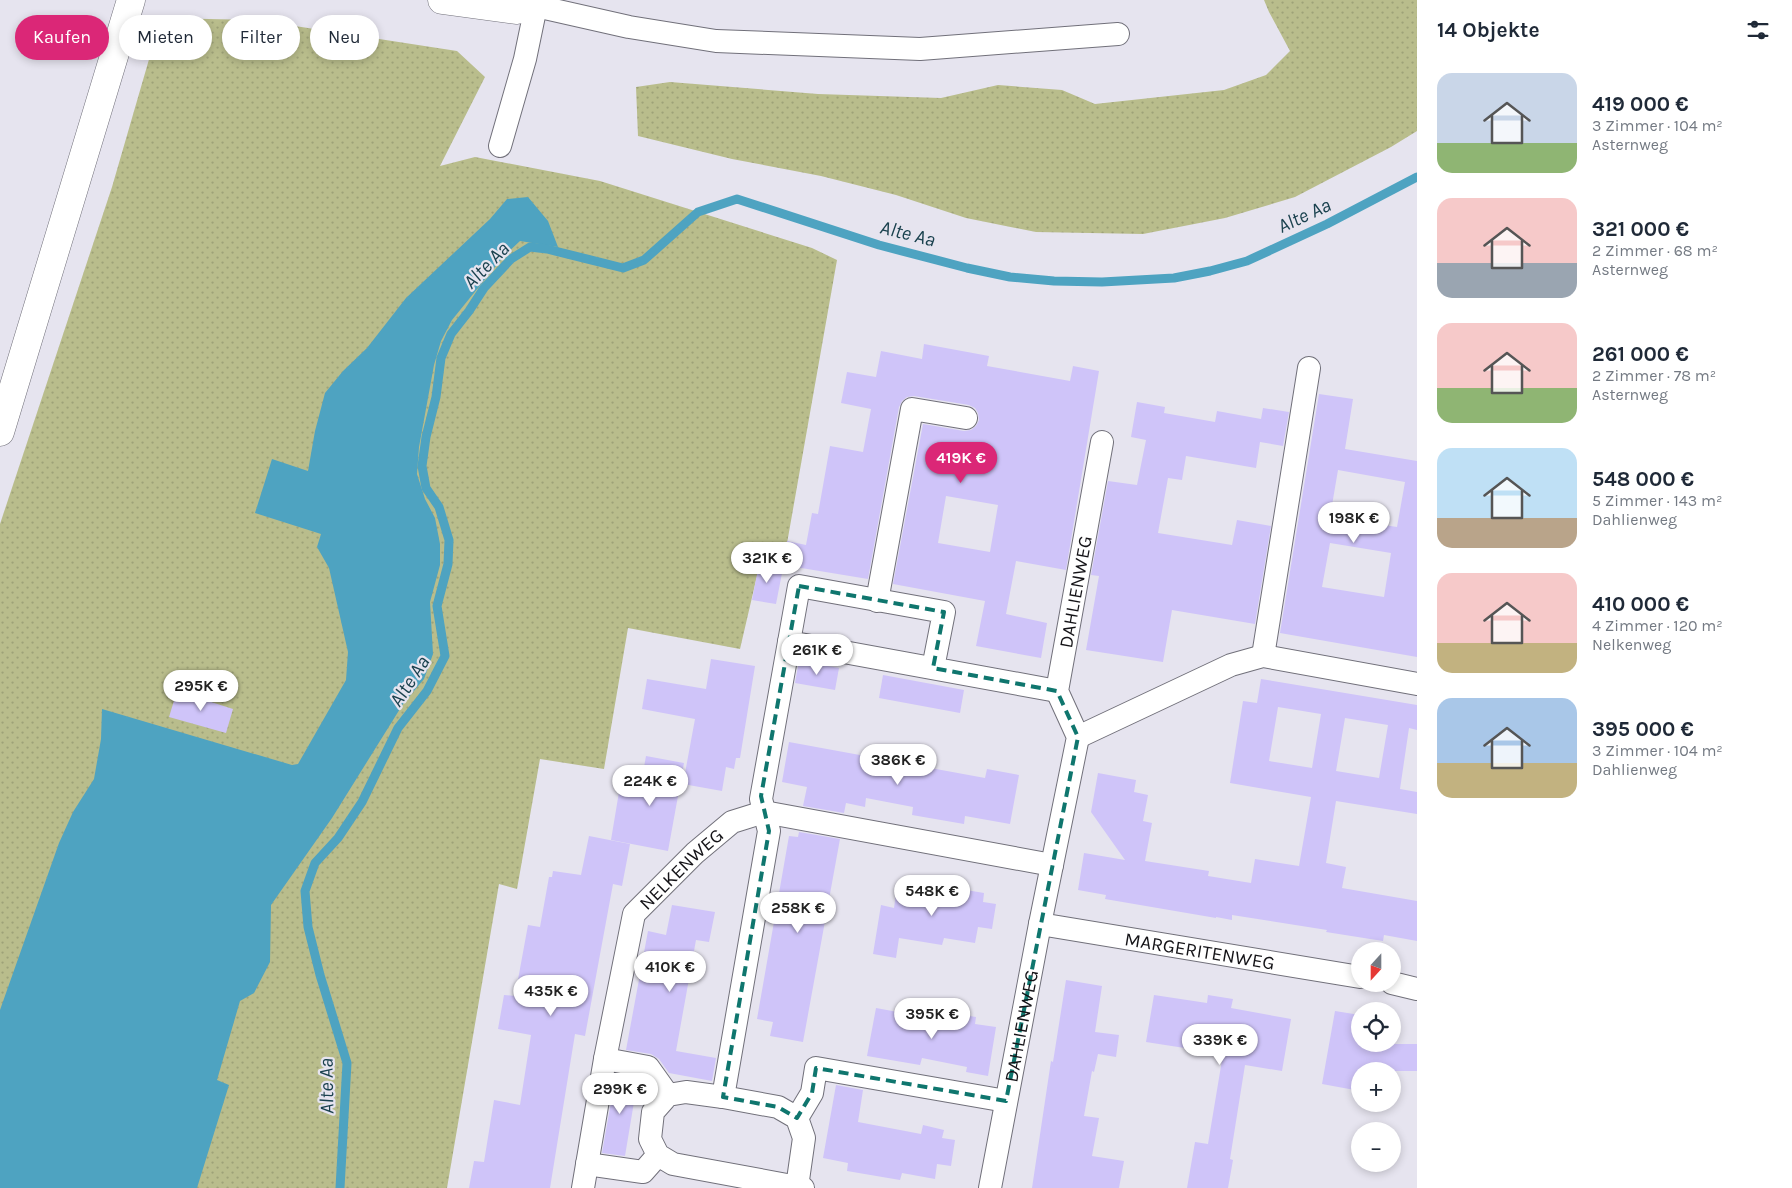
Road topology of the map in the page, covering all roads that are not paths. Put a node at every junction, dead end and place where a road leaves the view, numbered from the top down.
1 (131, 0) edge
2 (442, 0) edge
3 (539, 3) edge
4 (1118, 34) dead end
5 (500, 146) dead end
6 (1308, 368) dead end
7 (966, 418) dead end
8 (0, 432) edge
9 (1102, 442) dead end
10 (877, 601) junction
11 (789, 642) junction
12 (1263, 656) junction
13 (933, 668) junction
14 (1417, 684) edge
15 (1057, 691) junction
16 (1078, 737) junction
17 (764, 812) junction
18 (1052, 865) junction
19 (1040, 924) junction
20 (1351, 976) edge
21 (1401, 985) edge
22 (1417, 989) edge
23 (605, 1059) junction
24 (668, 1096) junction
25 (723, 1097) junction
26 (1006, 1101) junction
27 (797, 1118) junction
28 (658, 1155) junction
29 (587, 1164) junction
30 (800, 1187) edge
31 (583, 1188) edge
32 (990, 1188) edge

1 - 8 main road
2 - 3 main road
3 - 4 street
3 - 5 street
6 - 12 street
7 - 10 street
9 - 15 street, DAHLIENWEG
10 - 11 street
10 - 13 street
11 - 13 street
11 - 17 street
12 - 14 street
12 - 16 street
13 - 15 street
15 - 16 street
16 - 18 street, DAHLIENWEG
17 - 18 street
17 - 23 street, NELKENWEG
17 - 25 street
18 - 19 street, DAHLIENWEG
19 - 20 street, MARGERITENWEG
19 - 26 street, DAHLIENWEG
21 - 22 street
23 - 24 street
23 - 29 street, NELKENWEG
24 - 25 street
24 - 28 street
25 - 27 street
26 - 27 street
26 - 32 street, DAHLIENWEG
27 - 30 street
28 - 29 street
28 - 30 street
29 - 31 street, NELKENWEG

